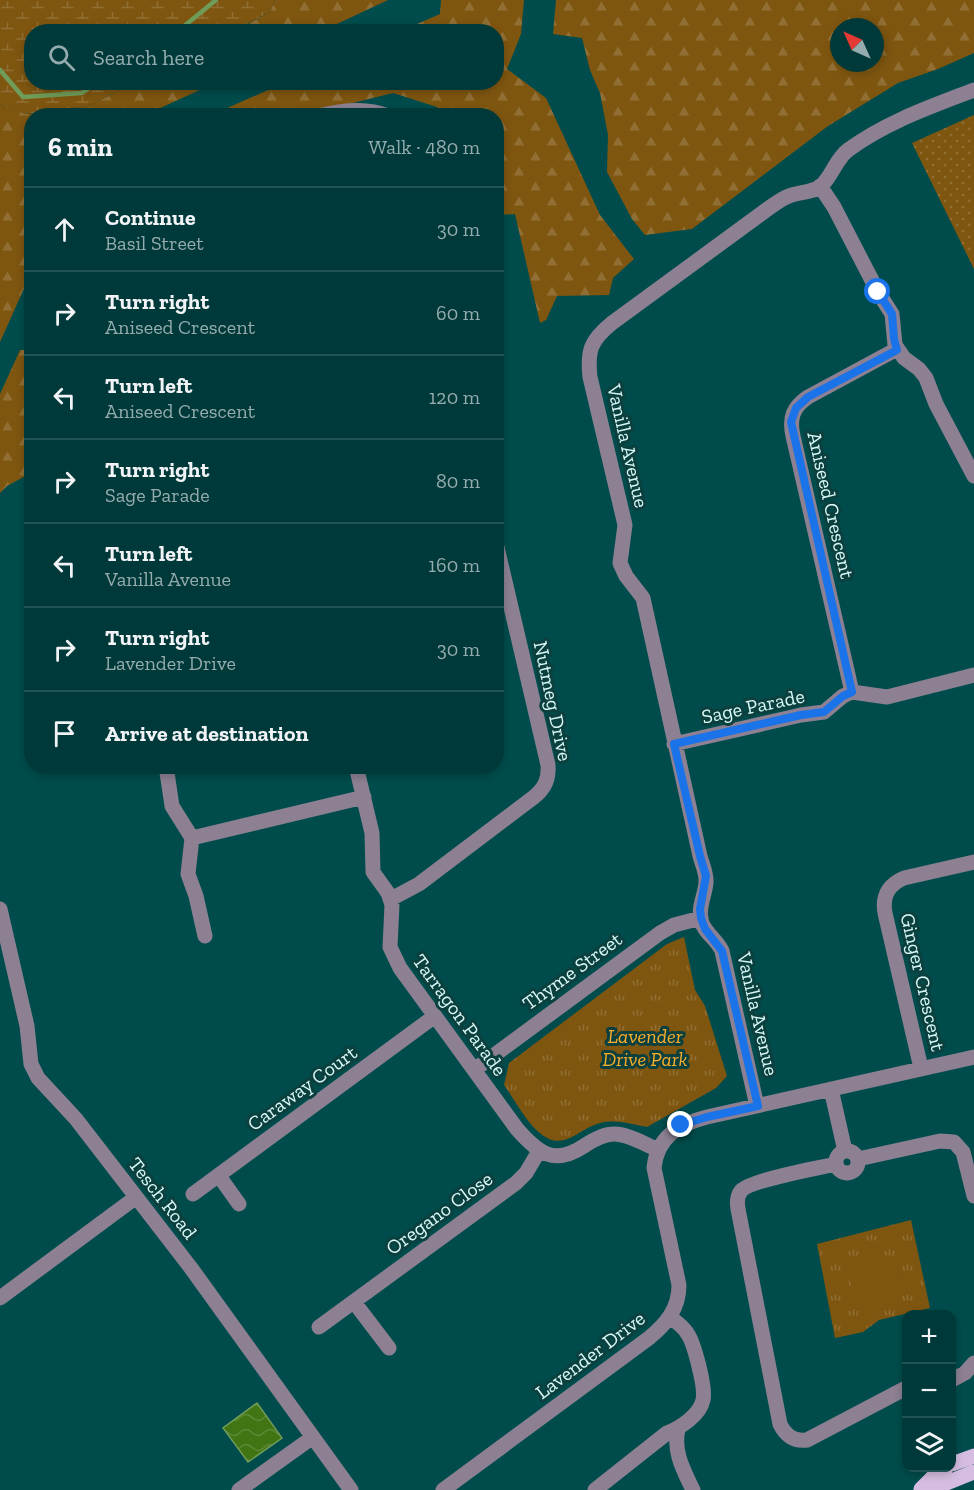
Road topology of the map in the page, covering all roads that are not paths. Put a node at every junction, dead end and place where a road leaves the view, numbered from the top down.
1 (974, 90) edge
2 (820, 186) junction
3 (897, 350) junction
4 (974, 476) edge
5 (504, 577) edge
6 (974, 675) edge
7 (852, 692) junction
8 (674, 744) junction
9 (166, 774) edge
10 (358, 774) edge
11 (364, 797) junction
12 (192, 838) junction
13 (974, 862) edge
14 (391, 899) junction
15 (0, 909) edge
16 (701, 918) junction
17 (205, 936) dead end
18 (435, 1016) junction
19 (974, 1057) edge
20 (921, 1068) junction
21 (474, 1070) junction
22 (831, 1089) junction
23 (758, 1106) junction
24 (658, 1150) junction
25 (540, 1151) junction
26 (846, 1158) junction
27 (219, 1176) junction
28 (193, 1194) dead end
29 (974, 1196) edge
30 (135, 1198) junction
31 (239, 1204) dead end
32 (0, 1298) edge
33 (354, 1302) junction
34 (670, 1317) junction
35 (319, 1327) dead end
36 (389, 1348) dead end
37 (974, 1363) edge
38 (956, 1378) edge
39 (902, 1390) edge
40 (678, 1429) junction
41 (313, 1437) junction
42 (648, 1449) junction
43 (677, 1454) junction
44 (974, 1456) edge
45 (956, 1462) edge
46 (938, 1472) edge
47 (974, 1472) edge
48 (242, 1489) edge
49 (922, 1489) edge
50 (351, 1490) edge
51 (443, 1490) edge
52 (595, 1490) edge
53 (693, 1490) edge

1 - 2 street
2 - 3 street
2 - 8 street, Vanilla Avenue
3 - 4 street
3 - 7 street, Aniseed Crescent
5 - 14 street, Nutmeg Drive
6 - 7 street
7 - 8 street, Sage Parade
8 - 16 street, Vanilla Avenue
9 - 12 street
10 - 11 street
11 - 12 street
11 - 14 street
12 - 17 street
13 - 20 street, Ginger Crescent
14 - 18 street, Tarragon Parade
15 - 30 street, Tesch Road
16 - 21 street, Thyme Street
16 - 23 street, Vanilla Avenue
18 - 21 street, Tarragon Parade
18 - 27 street, Caraway Court
19 - 20 street
20 - 22 street
21 - 25 street, Tarragon Parade
22 - 23 street
22 - 26 street
23 - 24 street
24 - 25 street
24 - 34 street, Lavender Drive
25 - 33 street, Oregano Close
26 - 29 street
26 - 39 street
27 - 28 street, Caraway Court
27 - 31 street
30 - 32 street
30 - 41 street, Tesch Road
33 - 35 street, Oregano Close
33 - 36 street
34 - 40 street
34 - 51 street, Lavender Drive
37 - 38 street
40 - 42 street
40 - 43 street
41 - 48 street
41 - 50 street, Tesch Road
42 - 43 street
42 - 52 street
43 - 53 street
44 - 45 main road
46 - 49 main road
47 - 49 main road

